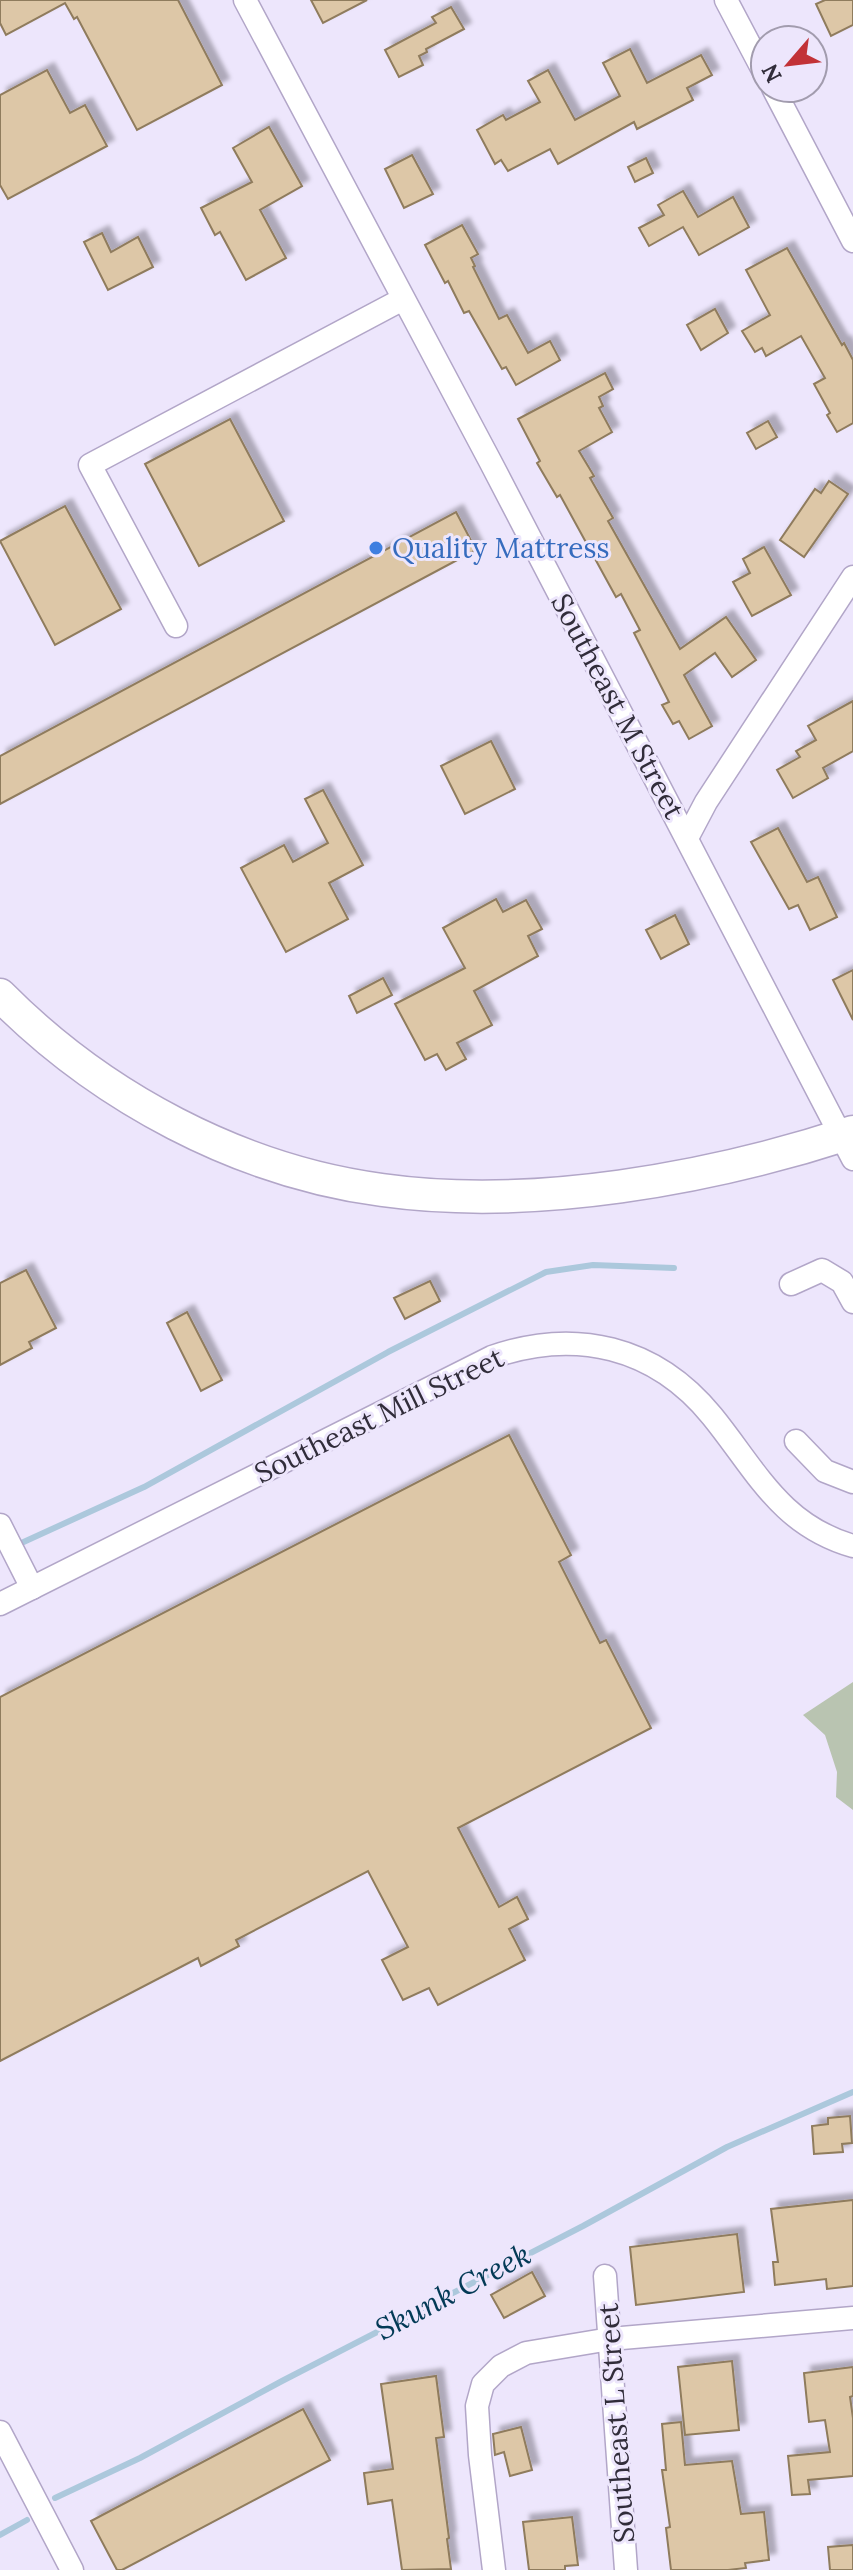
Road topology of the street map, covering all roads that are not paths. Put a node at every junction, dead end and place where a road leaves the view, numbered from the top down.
1 (245, 0) edge
2 (726, 0) edge
3 (749, 44) edge
4 (781, 104) edge
5 (853, 241) edge
6 (403, 299) junction
7 (853, 577) edge
8 (176, 626) dead end
9 (687, 838) junction
10 (0, 995) edge
11 (849, 1143) edge
12 (791, 1284) dead end
13 (853, 1302) edge
14 (796, 1441) dead end
15 (853, 1482) edge
16 (0, 1525) edge
17 (853, 1546) edge
18 (32, 1588) junction
19 (0, 1604) edge
20 (605, 2276) dead end
21 (853, 2318) edge
22 (610, 2339) junction
23 (0, 2432) edge
24 (72, 2570) edge
25 (494, 2570) edge
26 (626, 2570) edge

1 - 6 street, Southeast M Street
2 - 3 street
4 - 5 street
6 - 8 street
6 - 9 street, Southeast M Street
7 - 9 street
9 - 11 street, Southeast M Street
10 - 11 highway
12 - 13 street
14 - 15 street
16 - 18 street
17 - 18 street, Southeast Mill Street
18 - 19 street, Southeast Mill Street
20 - 22 street, Southeast L Street
21 - 22 street
22 - 25 street
22 - 26 street, Southeast L Street
23 - 24 street

